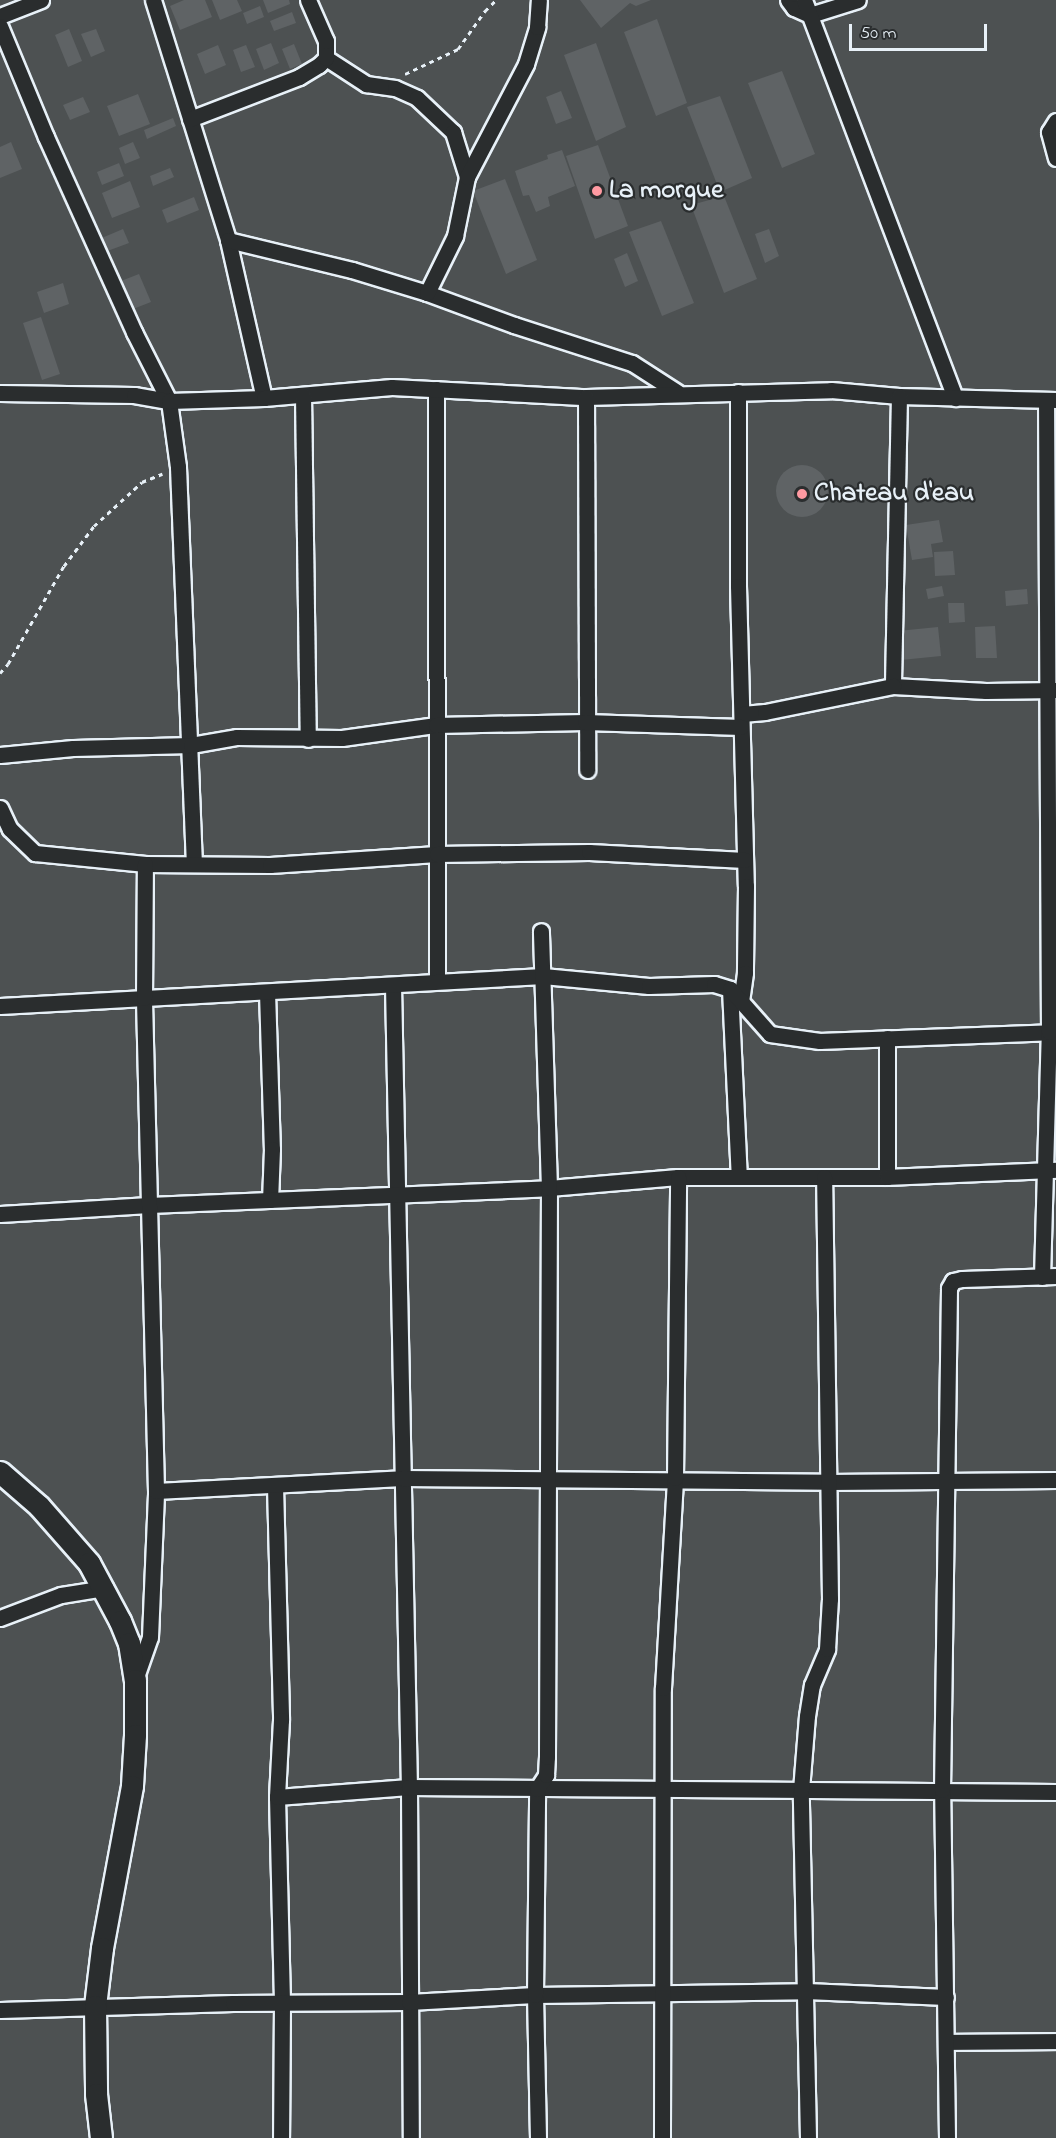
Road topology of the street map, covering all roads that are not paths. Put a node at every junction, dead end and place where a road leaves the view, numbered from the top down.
1 (41, 0) edge
2 (153, 0) edge
3 (308, 0) edge
4 (539, 0) edge
5 (788, 0) edge
6 (804, 0) edge
7 (858, 0) edge
8 (810, 15) junction
9 (0, 16) edge
10 (0, 26) edge
11 (326, 58) junction
12 (190, 119) junction
13 (1056, 121) edge
14 (1056, 159) edge
15 (467, 177) junction
16 (228, 240) junction
17 (427, 293) junction
18 (436, 389) junction
19 (677, 392) junction
20 (738, 392) junction
21 (0, 393) edge
22 (303, 395) junction
23 (899, 396) junction
24 (586, 397) junction
25 (264, 398) junction
26 (955, 398) junction
27 (169, 400) junction
28 (1051, 400) edge
29 (1052, 553) edge
30 (893, 686) junction
31 (1053, 690) edge
32 (742, 721) junction
33 (585, 722) junction
34 (436, 725) junction
35 (308, 739) junction
36 (191, 744) junction
37 (0, 755) edge
38 (587, 770) dead end
39 (0, 808) edge
40 (437, 854) junction
41 (745, 860) junction
42 (194, 863) junction
43 (145, 864) junction
44 (541, 931) dead end
45 (543, 976) junction
46 (437, 981) junction
47 (393, 985) junction
48 (730, 989) junction
49 (267, 992) junction
50 (144, 998) junction
51 (741, 1001) junction
52 (0, 1006) edge
53 (1052, 1032) edge
54 (887, 1038) junction
55 (1052, 1170) edge
56 (678, 1177) junction
57 (739, 1177) junction
58 (824, 1177) junction
59 (887, 1177) junction
60 (549, 1188) junction
61 (396, 1196) junction
62 (270, 1200) junction
63 (149, 1205) junction
64 (0, 1214) edge
65 (1049, 1277) edge
66 (0, 1472) edge
67 (402, 1478) junction
68 (675, 1478) junction
69 (548, 1480) junction
70 (1056, 1480) edge
71 (828, 1482) junction
72 (947, 1482) junction
73 (275, 1486) junction
74 (156, 1491) junction
75 (105, 1588) junction
76 (0, 1618) edge
77 (135, 1680) junction
78 (409, 1787) junction
79 (537, 1788) junction
80 (664, 1790) junction
81 (801, 1790) junction
82 (942, 1790) junction
83 (1056, 1792) edge
84 (277, 1797) junction
85 (806, 1991) junction
86 (661, 1993) junction
87 (535, 1995) junction
88 (946, 1997) junction
89 (409, 2002) junction
90 (282, 2003) junction
91 (95, 2006) junction
92 (0, 2010) edge
93 (1056, 2041) edge
94 (946, 2042) junction
95 (100, 2138) edge
96 (281, 2138) edge
97 (411, 2138) edge
98 (538, 2138) edge
99 (662, 2138) edge
100 (808, 2138) edge
101 (947, 2138) edge

1 - 9 street
2 - 12 street
3 - 11 street
4 - 15 street
5 - 8 street
6 - 8 street
7 - 8 street
8 - 26 street
10 - 27 street
11 - 12 street
11 - 15 street
12 - 16 street
13 - 14 street
15 - 17 street
16 - 17 street
16 - 25 street
17 - 19 street
18 - 22 street
18 - 24 street
18 - 34 street
19 - 20 street
19 - 24 street
20 - 23 street
20 - 32 street
21 - 27 street
22 - 25 street
22 - 35 street
23 - 26 street
23 - 30 street
24 - 33 street
25 - 27 street
26 - 28 street
27 - 36 street
28 - 29 street
29 - 31 street
30 - 31 street
30 - 32 street
31 - 53 street
32 - 33 street
32 - 41 street
33 - 34 street
33 - 38 street
34 - 35 street
34 - 40 street
35 - 36 street
36 - 37 street
36 - 42 street
39 - 43 street
40 - 41 street
40 - 42 street
40 - 46 street
41 - 51 street
42 - 43 street
43 - 50 street
44 - 45 street
45 - 46 street
45 - 48 street
45 - 60 street
46 - 47 street
47 - 49 street
47 - 61 street
48 - 51 street
48 - 57 street
49 - 50 street
49 - 62 street
50 - 52 street
50 - 63 street
51 - 54 street
53 - 54 street
53 - 55 street
54 - 59 street
55 - 59 street
55 - 65 street
56 - 57 street
56 - 60 street
56 - 68 street
57 - 58 street
58 - 59 street
58 - 71 street
60 - 61 street
60 - 69 street
61 - 62 street
61 - 67 street
62 - 63 street
63 - 64 street
63 - 74 street
65 - 72 street
66 - 75 street
67 - 69 street
67 - 73 street
67 - 78 street
68 - 69 street
68 - 71 street
68 - 80 street
69 - 79 street
70 - 72 street
71 - 72 street
71 - 81 street
72 - 82 street
73 - 74 street
73 - 84 street
74 - 77 street
75 - 76 street
75 - 77 street
77 - 91 street
78 - 79 street
78 - 84 street
78 - 89 street
79 - 80 street
79 - 87 street
80 - 81 street
80 - 86 street
81 - 82 street
81 - 85 street
82 - 83 street
82 - 88 street
84 - 90 street
85 - 86 street
85 - 88 street
85 - 100 street
86 - 87 street
86 - 99 street
87 - 89 street
87 - 98 street
88 - 94 street
89 - 90 street
89 - 97 street
90 - 91 street
90 - 96 street
91 - 92 street
91 - 95 street
93 - 94 street
94 - 101 street

